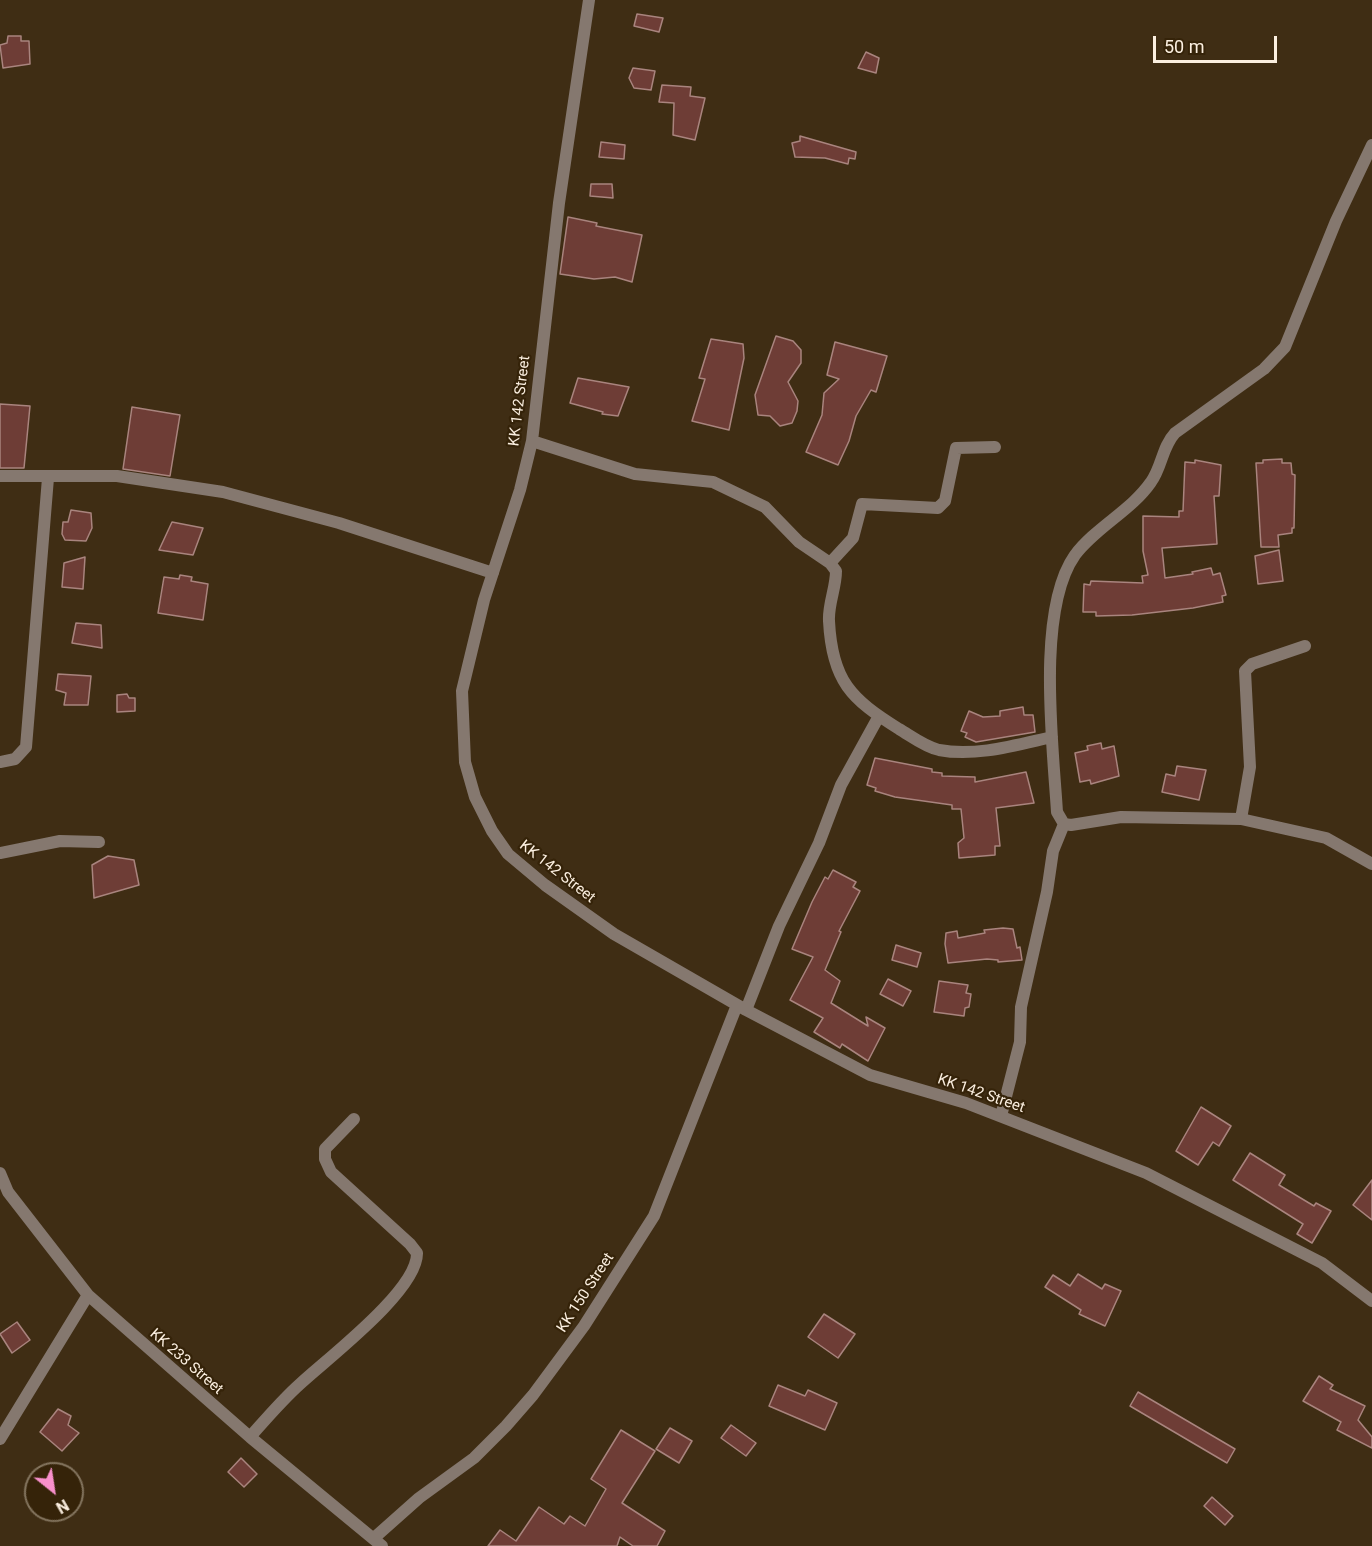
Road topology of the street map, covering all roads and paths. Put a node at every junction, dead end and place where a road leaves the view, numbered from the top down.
1 (589, 0) edge
2 (1372, 145) edge
3 (532, 441) junction
4 (995, 447) dead end
5 (0, 476) edge
6 (48, 478) junction
7 (830, 563) junction
8 (493, 573) junction
9 (1305, 646) dead end
10 (879, 717) junction
11 (1052, 737) junction
12 (0, 762) edge
13 (1241, 819) junction
14 (1064, 824) junction
15 (99, 842) dead end
16 (0, 853) edge
17 (1372, 864) edge
18 (742, 1007) junction
19 (1001, 1116) junction
20 (354, 1119) dead end
21 (0, 1173) edge
22 (4, 1195) edge
23 (88, 1295) junction
24 (1372, 1301) edge
25 (250, 1437) junction
26 (0, 1439) edge
27 (378, 1542) edge

1 - 3 street, KK 142 Street
2 - 11 street
3 - 7 street
3 - 8 street, KK 142 Street
4 - 7 street
5 - 6 street
6 - 8 street
6 - 12 street
7 - 10 street
8 - 18 street, KK 142 Street
9 - 13 street
10 - 11 street
10 - 18 street, KK 150 Street
11 - 14 street
13 - 14 street
13 - 17 street
14 - 19 street
15 - 16 street
18 - 19 street, KK 142 Street
18 - 27 street, KK 150 Street
19 - 24 street, KK 142 Street
20 - 25 street
21 - 22 street, KK 233 Street
22 - 23 street, KK 233 Street
23 - 25 street, KK 233 Street
23 - 26 street
25 - 27 street, KK 233 Street

